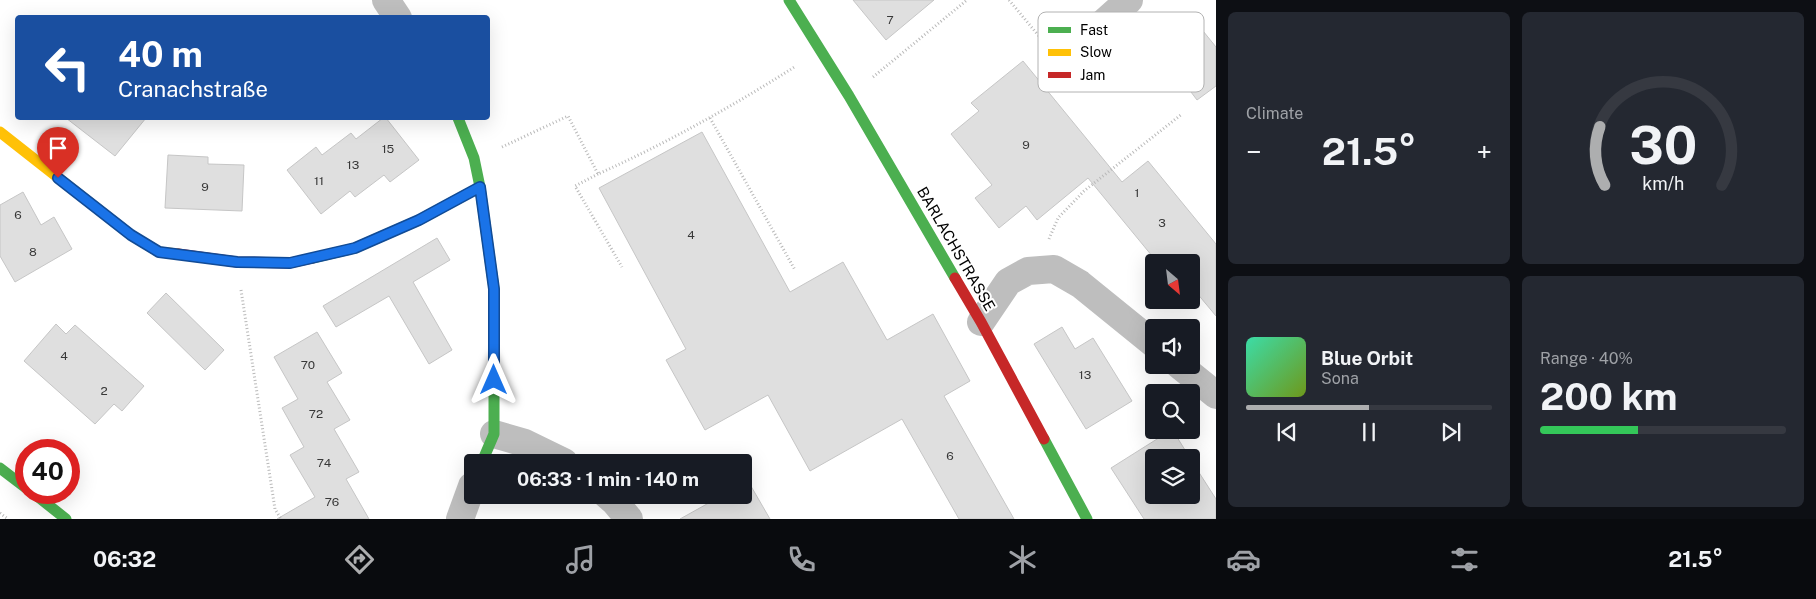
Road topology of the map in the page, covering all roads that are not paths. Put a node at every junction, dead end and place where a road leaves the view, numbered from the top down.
1 (386, 0) edge
2 (789, 0) edge
3 (1129, 0) edge
4 (1116, 12) edge
5 (396, 15) edge
6 (459, 120) edge
7 (0, 132) edge
8 (480, 187) junction
9 (981, 322) junction
10 (1145, 337) edge
11 (1190, 374) edge
12 (1216, 395) edge
13 (494, 434) junction
14 (485, 454) edge
15 (548, 454) edge
16 (0, 468) edge
17 (15, 480) edge
18 (47, 504) edge
19 (465, 504) edge
20 (617, 504) edge
21 (66, 519) edge
22 (460, 519) edge
23 (629, 519) edge
24 (1087, 519) edge

1 - 5 street
2 - 9 street, BARLACHSTRASSE
3 - 4 street
6 - 8 street
7 - 8 street
8 - 13 street
9 - 10 street
9 - 24 street, BARLACHSTRASSE
11 - 12 street
13 - 14 street
13 - 15 street
16 - 17 street
18 - 21 street
19 - 22 street
20 - 23 street

